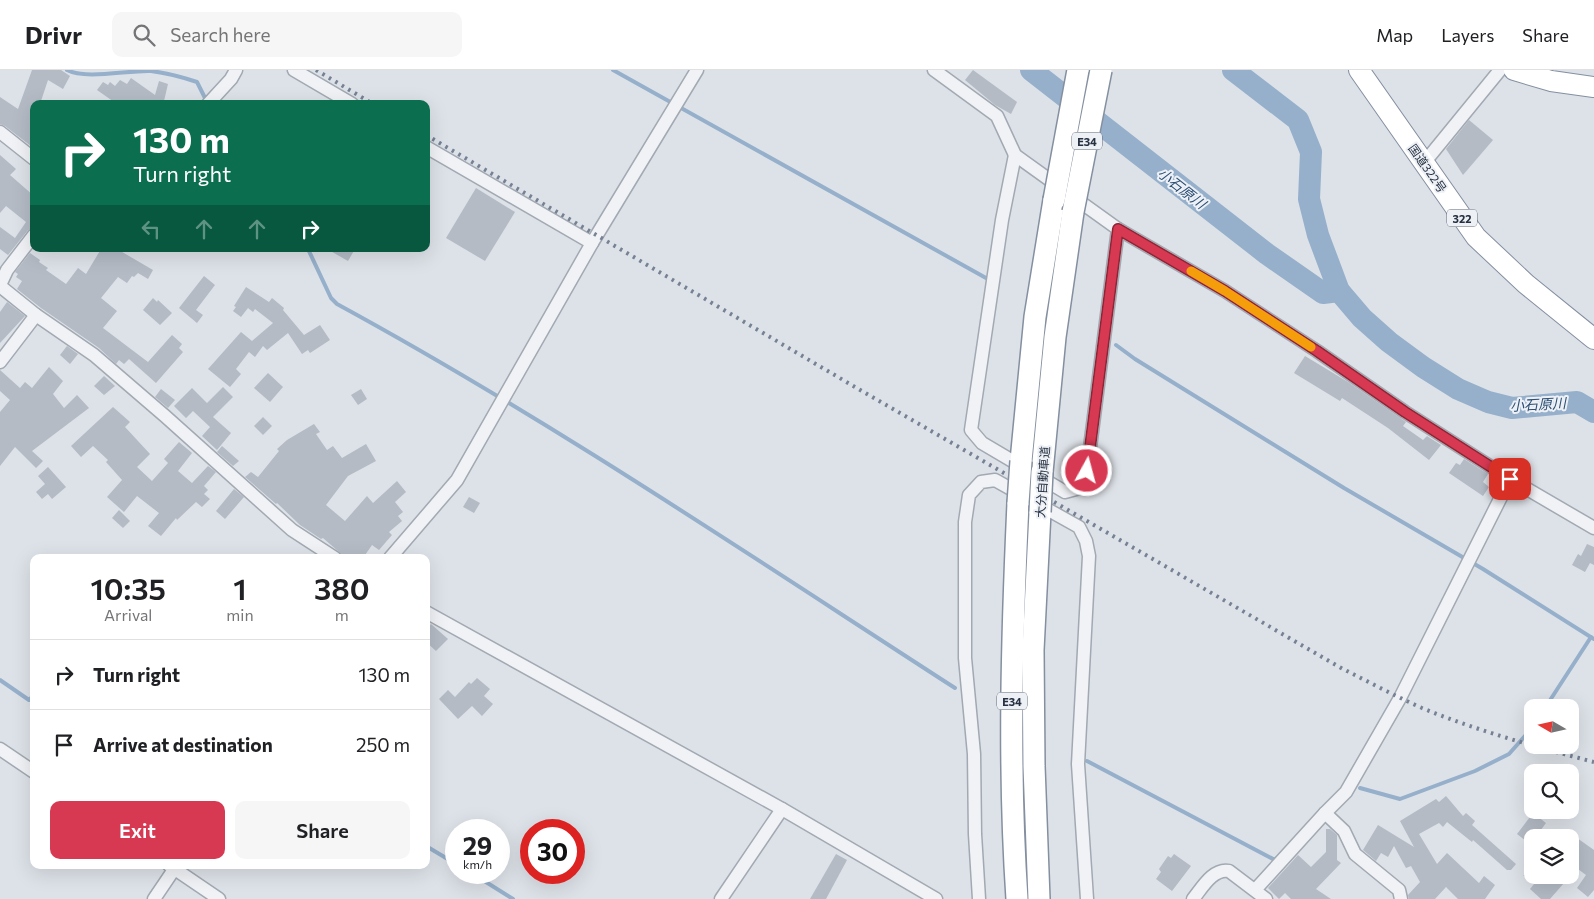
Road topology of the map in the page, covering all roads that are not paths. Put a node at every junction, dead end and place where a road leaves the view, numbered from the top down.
1 (236, 70) edge
2 (294, 70) edge
3 (697, 70) edge
4 (934, 70) edge
5 (1078, 70) edge
6 (1101, 70) edge
7 (1359, 70) edge
8 (1500, 70) edge
9 (1514, 70) edge
10 (1594, 87) edge
11 (212, 100) edge
12 (345, 100) edge
13 (0, 132) edge
14 (430, 149) edge
15 (1014, 155) junction
16 (30, 156) edge
17 (1424, 163) junction
18 (1118, 229) junction
19 (30, 240) edge
20 (592, 243) junction
21 (0, 286) edge
22 (36, 315) junction
23 (1594, 339) edge
24 (0, 362) edge
25 (1510, 479) junction
26 (1594, 528) edge
27 (328, 554) edge
28 (393, 554) edge
29 (430, 614) edge
30 (0, 749) edge
31 (30, 769) edge
32 (782, 809) junction
33 (1325, 812) junction
34 (171, 869) edge
35 (177, 869) edge
36 (1255, 890) junction
37 (154, 899) edge
38 (219, 899) edge
39 (721, 899) edge
40 (936, 899) edge
41 (979, 899) edge
42 (1017, 899) edge
43 (1039, 899) edge
44 (1087, 899) edge
45 (1193, 899) edge
46 (1266, 899) edge
47 (1401, 899) edge

1 - 11 street
2 - 12 street
3 - 20 street
4 - 15 street
5 - 42 highway, 大分自動車道 / E34, bridge
6 - 43 highway, 大分自動車道 / E34, bridge
7 - 17 highway, 国道322号 / 322
8 - 17 street
9 - 10 highway
13 - 16 street
14 - 20 street
15 - 18 street
15 - 18 street
17 - 23 highway, 国道322号 / 322
18 - 25 street
19 - 21 street
20 - 28 street
21 - 22 street
22 - 24 street
22 - 27 street
25 - 26 street
25 - 33 street
29 - 32 street
30 - 31 street
32 - 39 street
32 - 40 street
33 - 36 street
33 - 47 street
34 - 37 street
35 - 38 street
36 - 45 street
36 - 46 street
41 - 44 street

